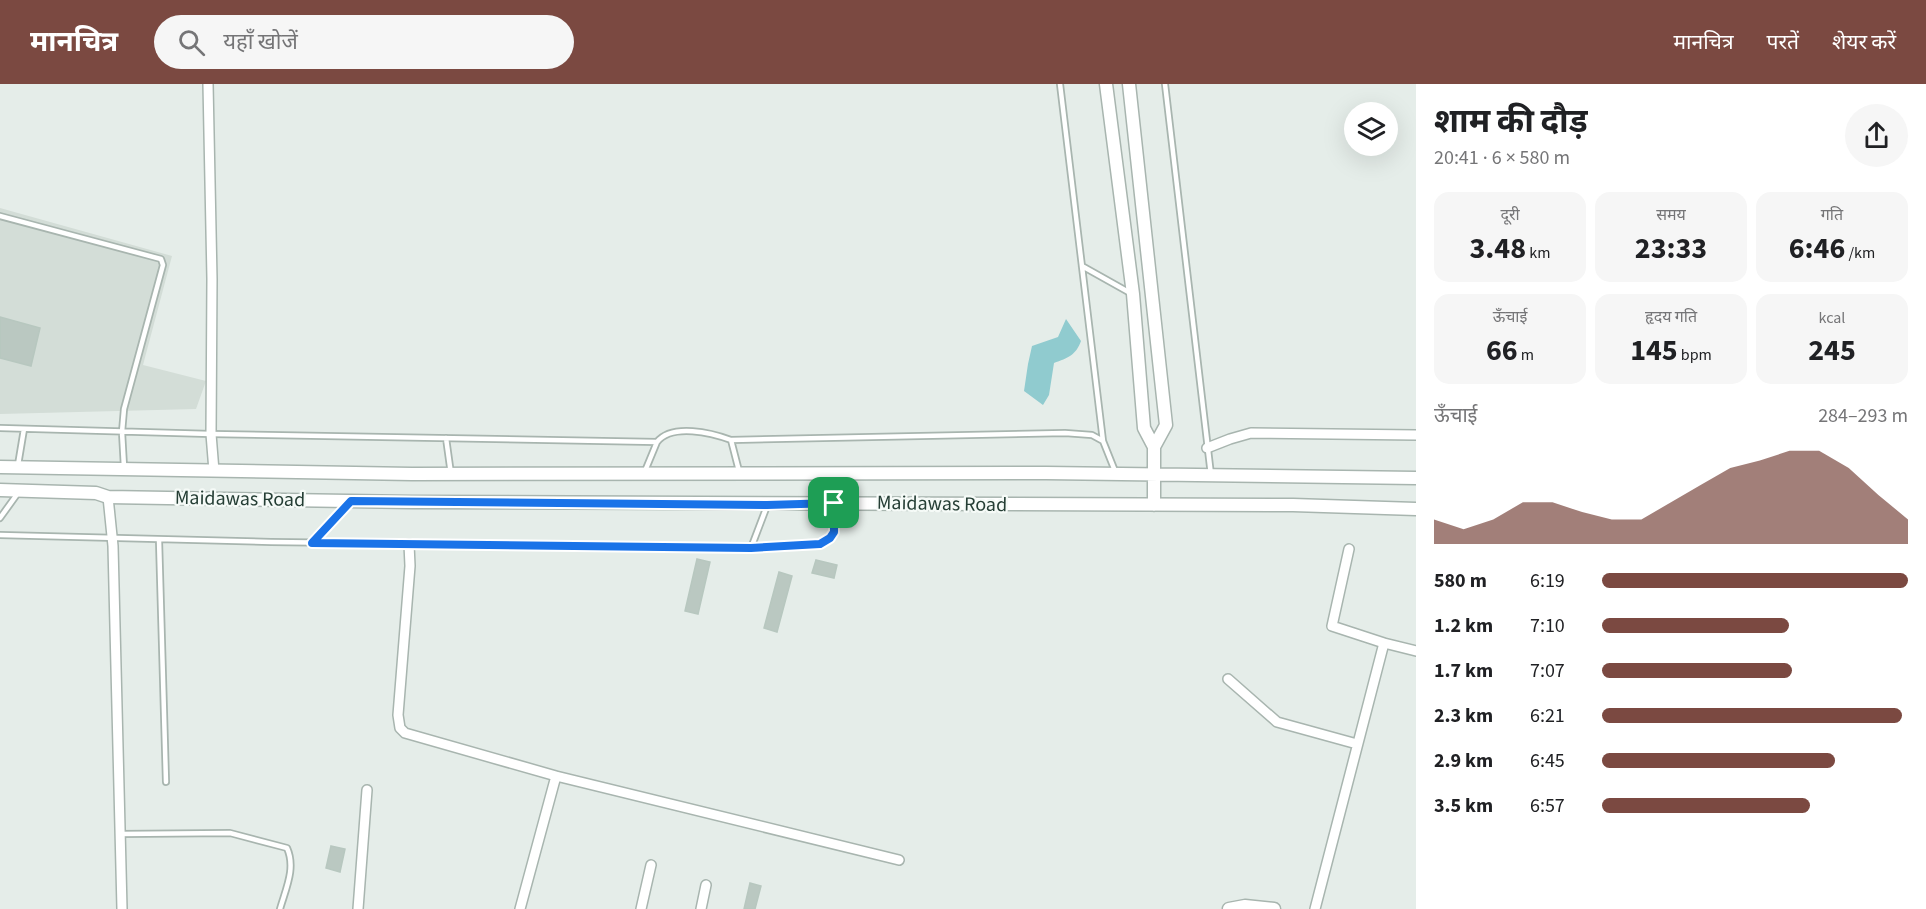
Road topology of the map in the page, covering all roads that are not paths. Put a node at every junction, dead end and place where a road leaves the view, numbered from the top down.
1 (208, 84) edge
2 (1060, 84) edge
3 (1106, 84) edge
4 (1129, 84) edge
5 (1165, 84) edge
6 (0, 216) edge
7 (1082, 266) junction
8 (1132, 294) junction
9 (0, 428) edge
10 (24, 429) junction
11 (122, 432) junction
12 (211, 434) junction
13 (1416, 435) edge
14 (446, 438) junction
15 (731, 440) junction
16 (1103, 441) junction
17 (657, 442) junction
18 (1154, 447) junction
19 (1207, 448) junction
20 (0, 467) edge
21 (17, 468) junction
22 (124, 469) junction
23 (214, 471) junction
24 (451, 474) junction
25 (644, 474) junction
26 (740, 474) junction
27 (1116, 474) junction
28 (1153, 474) junction
29 (1210, 474) junction
30 (1416, 478) edge
31 (0, 490) edge
32 (20, 490) junction
33 (108, 496) junction
34 (351, 501) junction
35 (834, 503) junction
36 (767, 505) junction
37 (1154, 505) junction
38 (1416, 509) edge
39 (0, 518) edge
40 (0, 535) edge
41 (112, 538) junction
42 (159, 540) junction
43 (312, 543) junction
44 (409, 544) junction
45 (751, 548) junction
46 (1349, 549) dead end
47 (1384, 643) junction
48 (1416, 651) edge
49 (1228, 679) dead end
50 (1357, 744) junction
51 (556, 776) junction
52 (166, 782) dead end
53 (367, 790) dead end
54 (120, 834) junction
55 (898, 860) dead end
56 (651, 865) dead end
57 (706, 885) dead end
58 (122, 909) edge
59 (280, 909) edge
60 (358, 909) edge
61 (520, 909) edge
62 (640, 909) edge
63 (701, 909) edge
64 (1229, 909) edge
65 (1274, 909) edge
66 (1315, 909) edge

1 - 12 street
2 - 7 lane
3 - 8 street
4 - 18 street
5 - 19 lane
6 - 11 lane
7 - 8 lane
7 - 16 lane
8 - 18 street
9 - 10 lane
10 - 11 lane
10 - 21 lane
11 - 12 lane
11 - 22 lane
12 - 14 lane
12 - 23 street
13 - 19 street
14 - 17 lane
14 - 24 lane
15 - 16 lane
15 - 17 lane
15 - 26 lane
16 - 27 lane
17 - 25 lane
18 - 28 street
19 - 29 lane
20 - 21 street, Maidawas Road
21 - 22 street, Maidawas Road
22 - 23 street, Maidawas Road
23 - 24 street, Maidawas Road
24 - 25 street, Maidawas Road
25 - 26 street, Maidawas Road
26 - 27 street, Maidawas Road
27 - 28 street, Maidawas Road
28 - 29 street, Maidawas Road
28 - 37 street
29 - 30 street, Maidawas Road
31 - 32 street, Maidawas Road
32 - 33 street, Maidawas Road
32 - 39 lane
33 - 34 street, Maidawas Road
33 - 41 street
34 - 36 street, Maidawas Road
34 - 43 lane
35 - 36 street, Maidawas Road
35 - 37 street, Maidawas Road
35 - 45 lane
36 - 45 lane
37 - 38 street, Maidawas Road
40 - 41 lane
41 - 42 lane
41 - 54 street
42 - 43 lane
42 - 52 lane
43 - 44 lane
44 - 45 lane
44 - 51 street
46 - 47 street
47 - 48 street
47 - 50 street
49 - 50 street
50 - 66 street
51 - 55 street
51 - 61 street
53 - 60 street
54 - 58 street
54 - 59 lane
56 - 62 street
57 - 63 street
64 - 65 street

